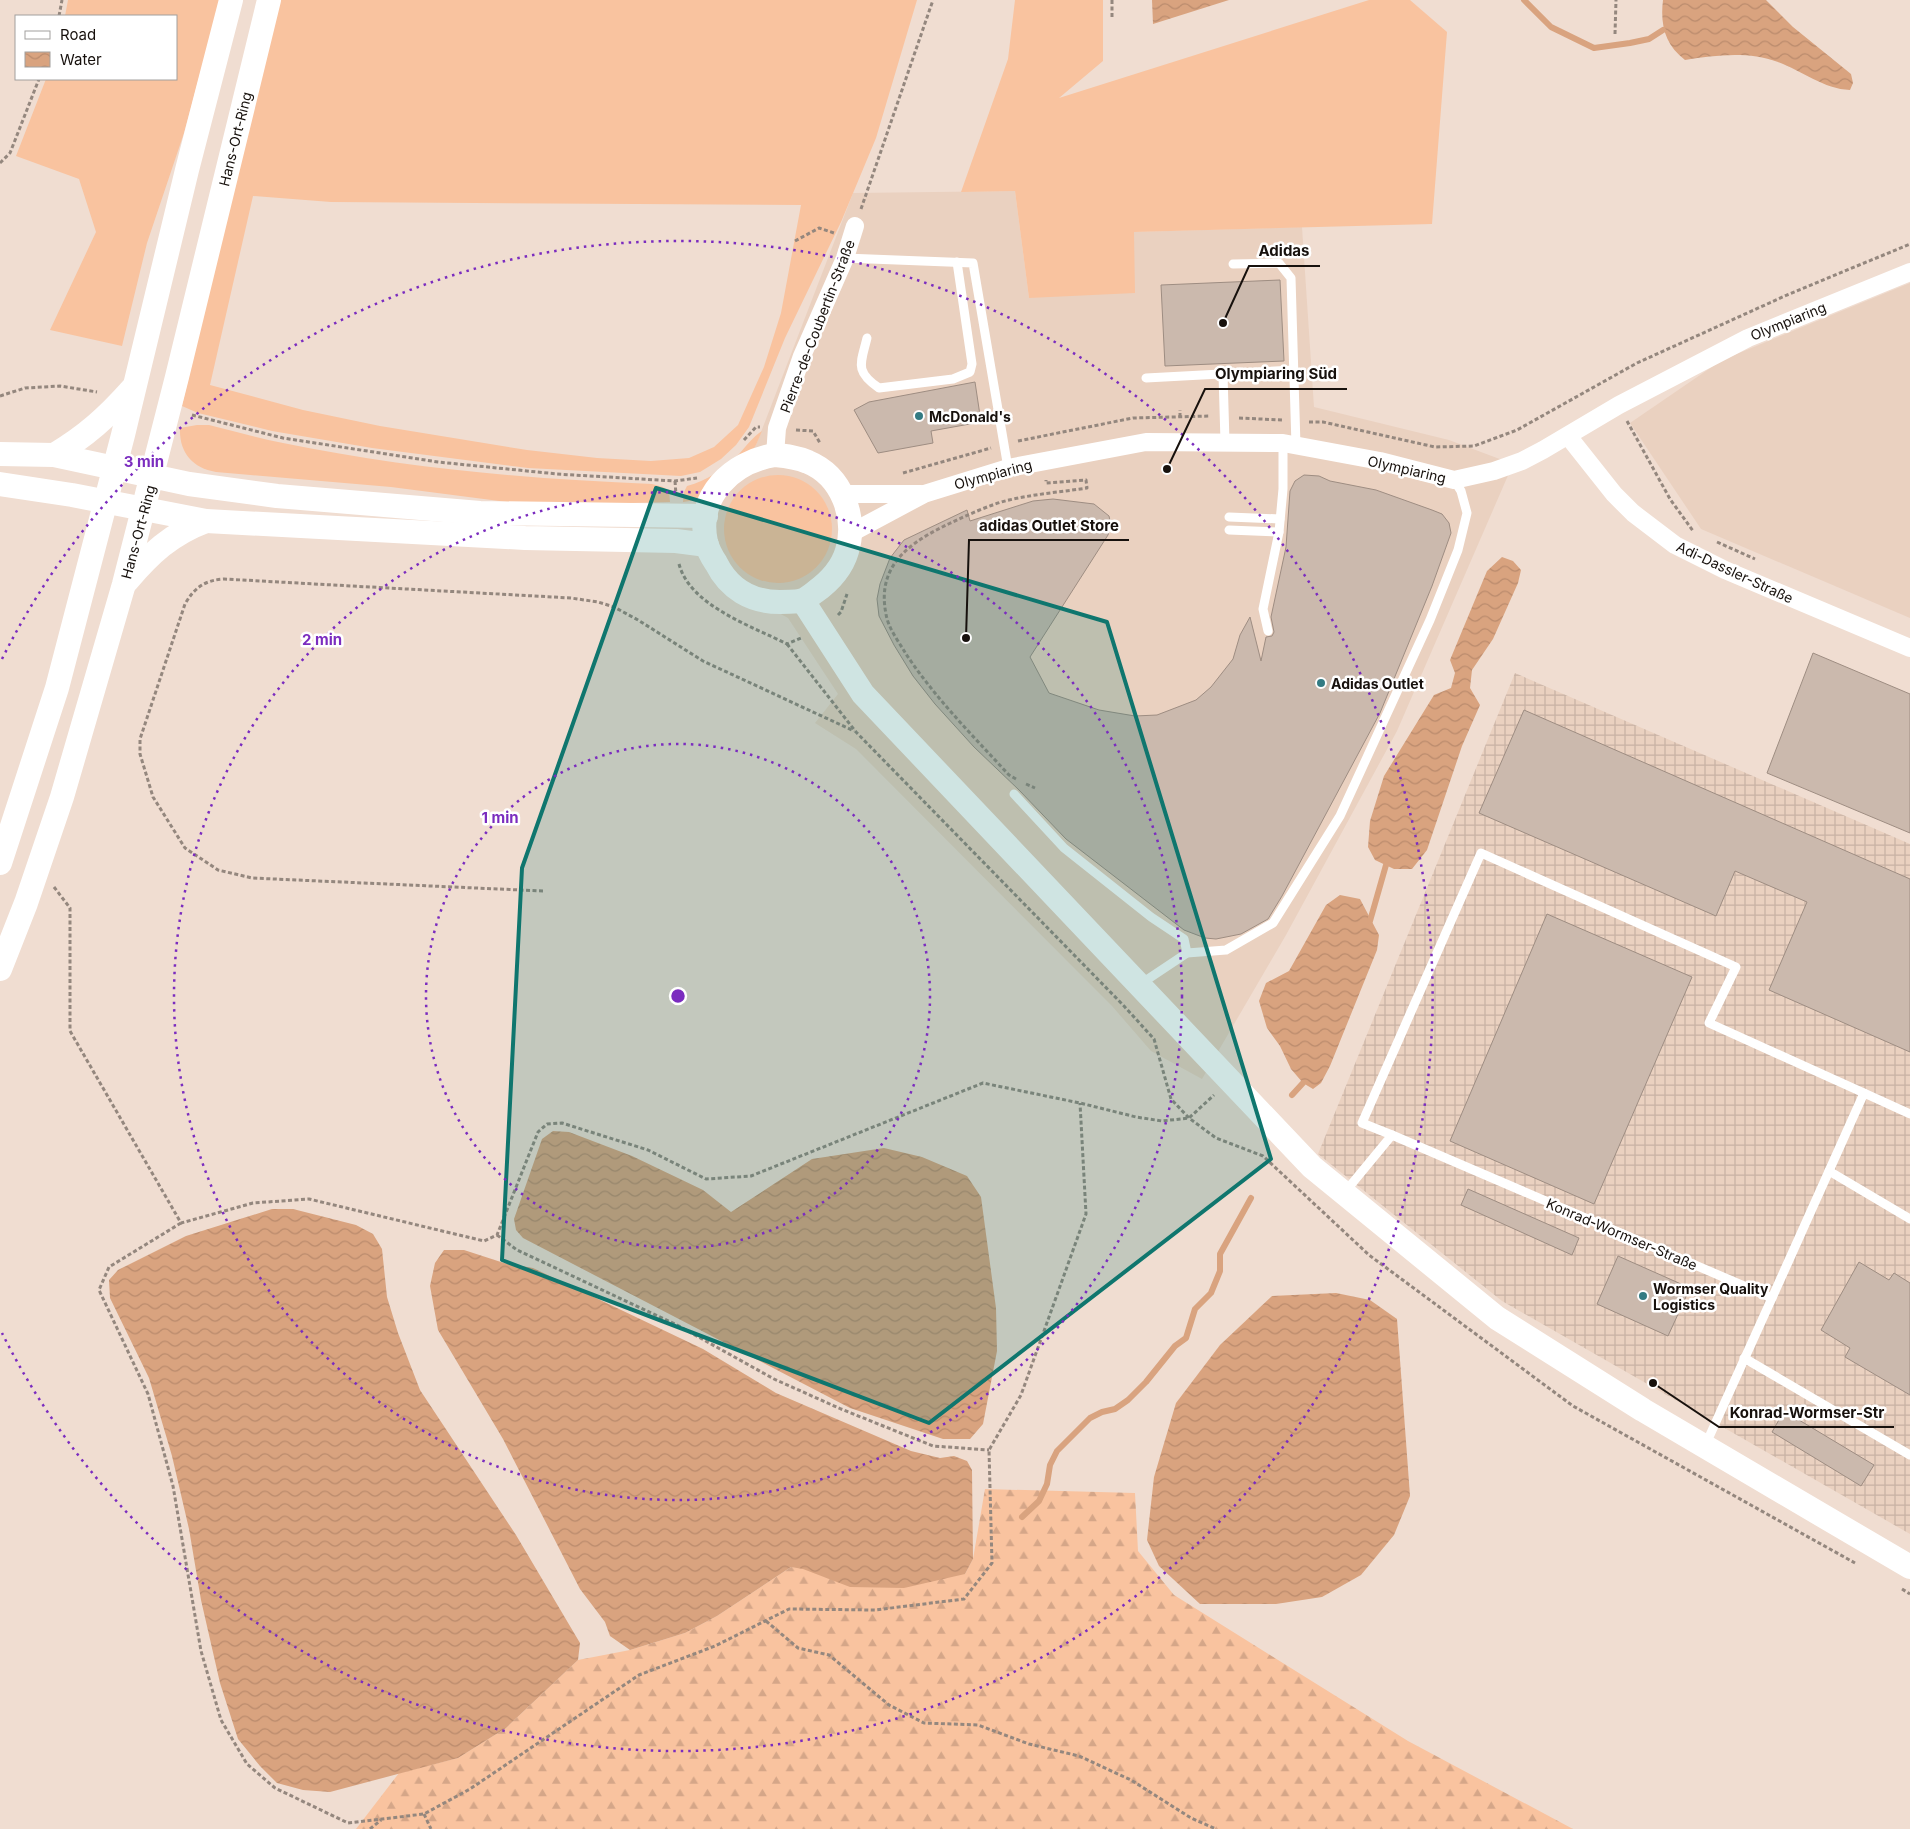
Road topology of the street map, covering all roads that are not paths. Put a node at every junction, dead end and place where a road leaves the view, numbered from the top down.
1 (231, 0) edge
2 (269, 0) edge
3 (853, 233) road end
4 (845, 258) junction
5 (957, 262) junction
6 (1234, 264) dead end
7 (1910, 272) edge
8 (867, 338) dead end
9 (1294, 370) junction
10 (1223, 374) junction
11 (1146, 378) dead end
12 (134, 386) junction
13 (1568, 436) junction
14 (1225, 442) junction
15 (1290, 444) junction
16 (0, 454) edge
17 (54, 455) junction
18 (775, 455) junction
19 (114, 468) junction
20 (1008, 468) junction
21 (152, 476) junction
22 (1454, 480) junction
23 (0, 484) edge
24 (843, 494) junction
25 (924, 494) junction
26 (106, 502) junction
27 (144, 509) junction
28 (706, 516) junction
29 (1229, 517) dead end
30 (1280, 519) junction
31 (206, 521) junction
32 (1229, 530) dead end
33 (1279, 532) junction
34 (851, 533) junction
35 (706, 545) junction
36 (124, 584) junction
37 (803, 602) junction
38 (1268, 631) dead end
39 (1910, 648) edge
40 (1014, 794) dead end
41 (0, 863) edge
42 (1188, 953) junction
43 (0, 969) edge
44 (1139, 985) junction
45 (1864, 1093) junction
46 (1910, 1114) edge
47 (1392, 1135) junction
48 (1829, 1171) junction
49 (1344, 1194) junction
50 (1910, 1219) edge
51 (1772, 1298) junction
52 (1744, 1358) junction
53 (1705, 1446) junction
54 (1910, 1455) edge
55 (1910, 1567) edge

1 - 12 street
2 - 21 street, Hans-Ort-Ring
3 - 4 street, Pierre-de-Coubertin-Straße
4 - 5 lane
4 - 18 street, Pierre-de-Coubertin-Straße
5 - 8 lane
5 - 20 lane
6 - 9 lane
7 - 13 street, Olympiaring
9 - 10 lane
9 - 15 lane
10 - 11 lane
10 - 14 lane
12 - 17 street
12 - 19 street
13 - 22 street, Olympiaring
13 - 39 street, Adi-Dassler-Straße
14 - 15 street, Olympiaring
14 - 20 street, Olympiaring
15 - 22 street, Olympiaring
15 - 30 lane
16 - 17 street
17 - 19 street
18 - 24 street
18 - 28 street
19 - 21 street
19 - 26 street
20 - 25 street, Olympiaring
21 - 27 street, Hans-Ort-Ring
21 - 28 street
22 - 42 lane
23 - 26 street
24 - 25 street, Olympiaring
24 - 34 street
25 - 34 street, Olympiaring
26 - 27 street
26 - 41 street
27 - 31 street
27 - 36 street, Hans-Ort-Ring
28 - 35 street
29 - 30 lane
30 - 33 lane
31 - 35 street
31 - 36 street
32 - 33 lane
33 - 38 lane
34 - 37 street
35 - 37 street
36 - 43 street, Hans-Ort-Ring
37 - 44 street
40 - 42 lane
42 - 44 lane
44 - 49 street
45 - 46 lane
45 - 47 lane, Konrad-Wormser-Straße
45 - 48 lane
47 - 49 lane
47 - 51 lane, Konrad-Wormser-Straße
48 - 50 lane
48 - 51 lane
49 - 53 street
51 - 52 lane
52 - 53 lane
52 - 54 lane
53 - 55 street

